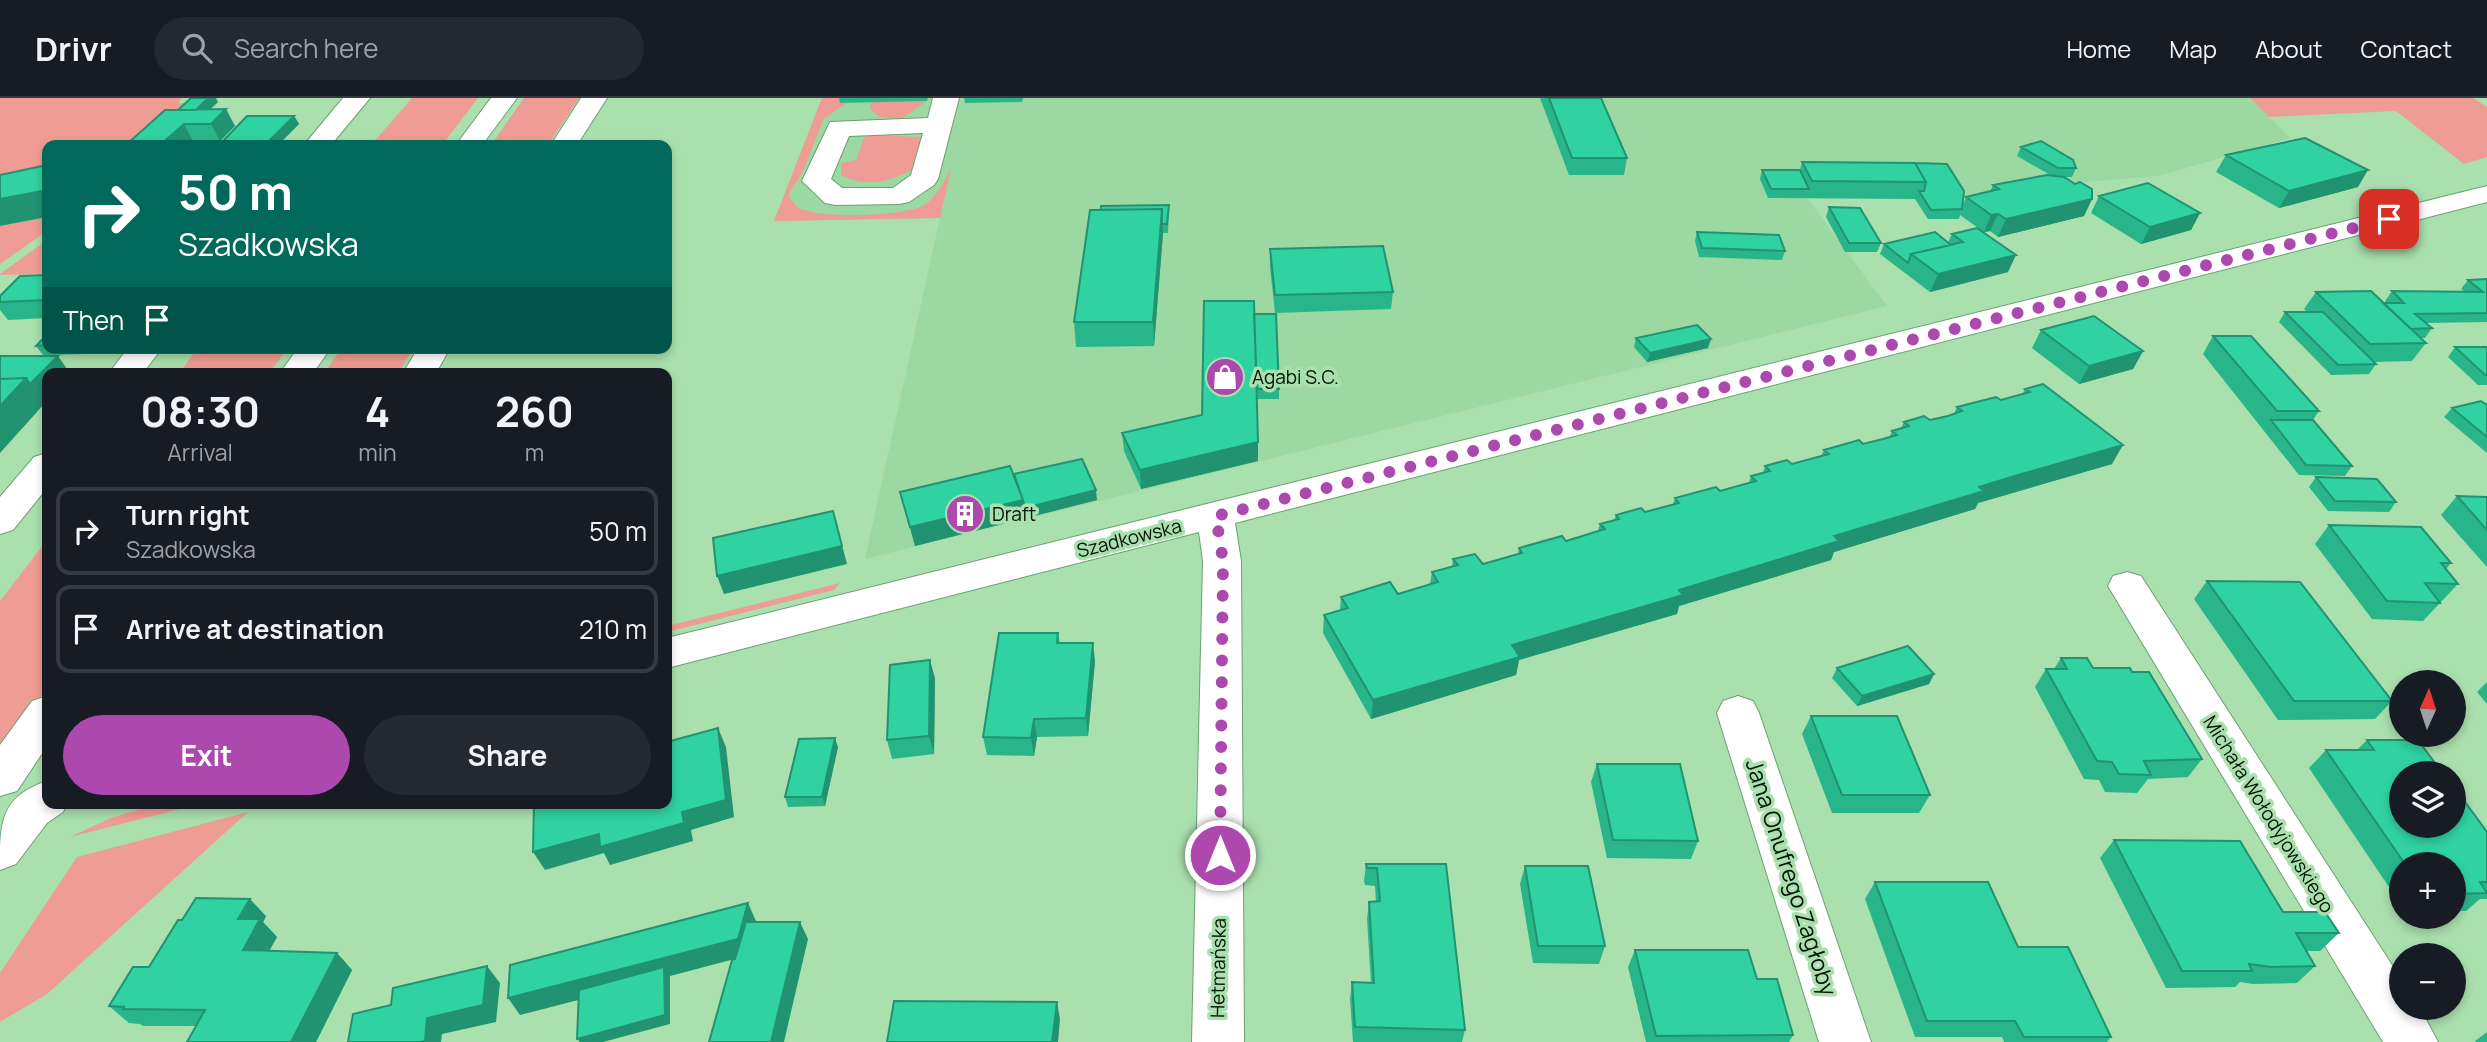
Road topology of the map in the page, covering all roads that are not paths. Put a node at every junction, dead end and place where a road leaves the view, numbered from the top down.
1 (357, 98) edge
2 (505, 98) edge
3 (594, 98) edge
4 (946, 98) edge
5 (939, 125) dead end
6 (321, 140) edge
7 (473, 140) edge
8 (567, 140) edge
9 (2480, 203) edge
10 (141, 354) edge
11 (310, 354) edge
12 (129, 368) edge
13 (300, 368) edge
14 (42, 471) edge
15 (1216, 516) junction
16 (0, 521) edge
17 (2127, 586) dead end
18 (672, 652) edge
19 (1738, 713) dead end
20 (42, 735) edge
21 (27, 802) edge
22 (0, 850) edge
23 (1218, 1042) edge
24 (1845, 1042) edge
25 (2412, 1042) edge

1 - 6 street
2 - 7 street
3 - 8 street
4 - 5 street
9 - 15 street, Szadkowska
10 - 12 street
11 - 13 street
14 - 16 street
15 - 18 street, Szadkowska
15 - 23 street, Hetmańska
17 - 25 street, Michała Wołodyjowskiego
19 - 24 street, Jana Onufrego Zagłoby
20 - 21 street
21 - 22 street

